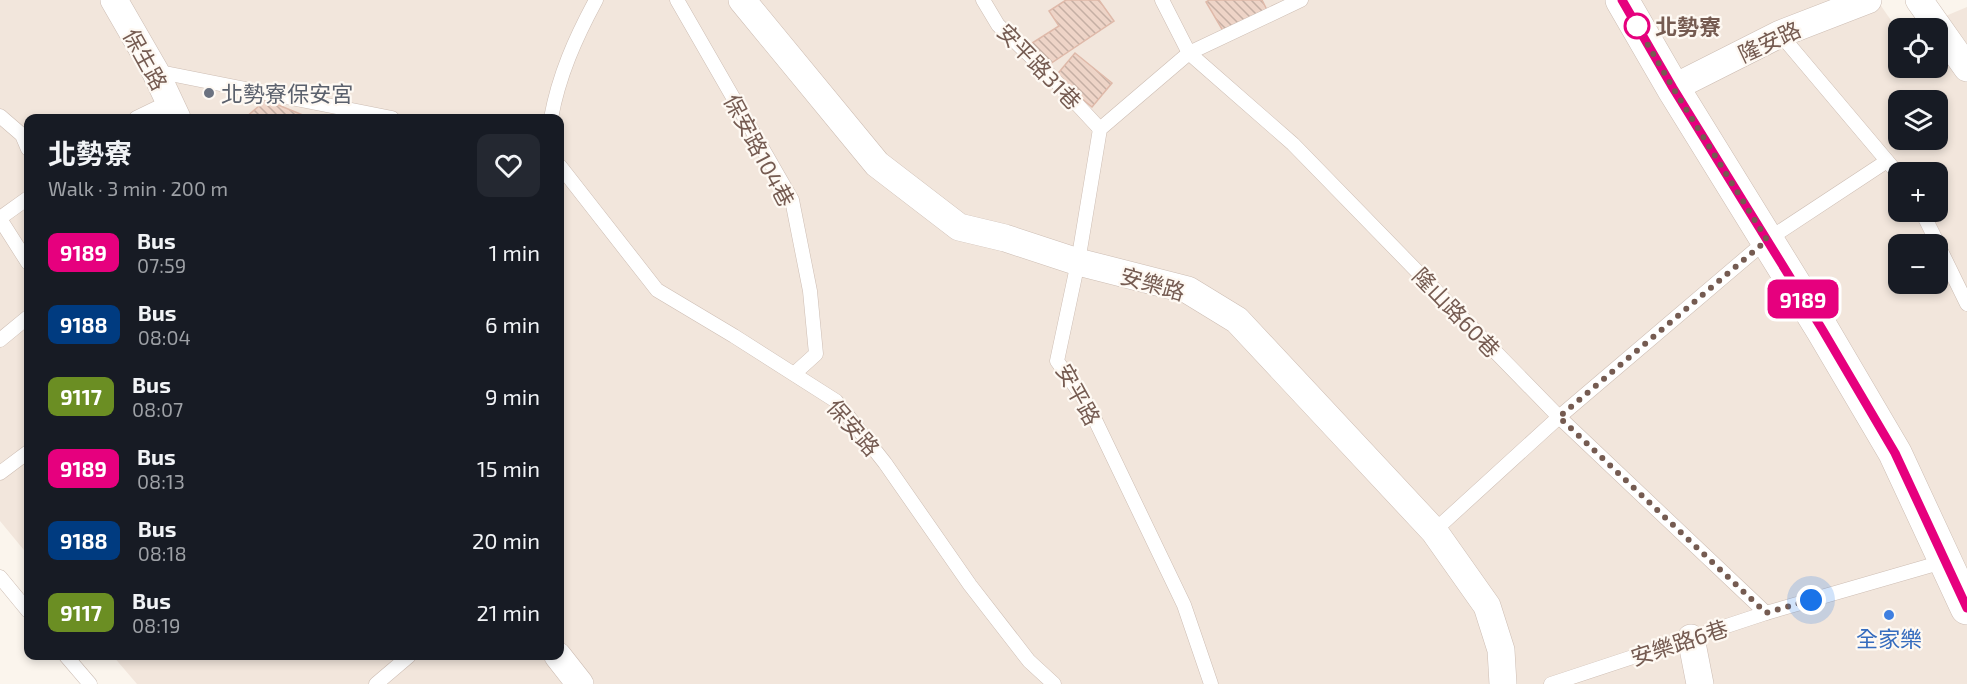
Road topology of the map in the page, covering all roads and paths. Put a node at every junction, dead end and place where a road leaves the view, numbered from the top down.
1 (114, 0) edge
2 (596, 0) edge
3 (677, 0) edge
4 (742, 0) edge
5 (983, 0) edge
6 (1162, 0) edge
7 (1301, 0) edge
8 (1622, 0) edge
9 (1868, 0) edge
10 (1919, 0) edge
11 (1780, 34) junction
12 (1189, 52) junction
13 (1967, 68) edge
14 (155, 71) junction
15 (1673, 88) junction
16 (173, 110) edge
17 (154, 114) edge
18 (372, 114) edge
19 (552, 114) edge
20 (0, 116) edge
21 (1100, 129) junction
22 (24, 140) edge
23 (1887, 161) joint
24 (564, 171) edge
25 (24, 201) edge
26 (0, 219) edge
27 (1767, 240) junction
28 (24, 257) edge
29 (1078, 262) junction
30 (1948, 265) edge
31 (1967, 304) edge
32 (24, 320) edge
33 (0, 340) edge
34 (795, 374) junction
35 (1559, 417) junction
36 (24, 455) edge
37 (0, 473) edge
38 (1434, 531) junction
39 (1946, 561) junction
40 (0, 577) edge
41 (24, 606) edge
42 (1967, 608) edge
43 (1766, 613) junction
44 (1691, 638) junction
45 (69, 660) edge
46 (404, 660) edge
47 (561, 660) edge
48 (90, 684) edge
49 (376, 684) edge
50 (580, 684) edge
51 (1054, 684) edge
52 (1211, 684) edge
53 (1503, 684) edge
54 (1551, 684) edge
55 (1700, 684) edge

1 - 14 street, 保生路
2 - 19 lane
3 - 34 lane, 保安路104巷
4 - 29 street, 安樂路
5 - 21 lane, 安平路31巷
6 - 12 lane, 隆山路60巷
7 - 12 lane
8 - 15 street
9 - 11 street, 隆安路
10 - 13 street
11 - 15 street, 隆安路
11 - 23 lane
12 - 21 lane
12 - 35 lane, 隆山路60巷
14 - 16 street, 保生路
14 - 18 lane
15 - 27 street
16 - 17 lane
20 - 22 lane
21 - 29 lane, 安平路
23 - 27 lane
24 - 34 lane, 保安路
25 - 26 lane
26 - 28 lane
27 - 35 lane
27 - 39 street
29 - 38 street, 安樂路
29 - 52 lane, 安平路
30 - 31 lane
32 - 33 lane
34 - 51 lane, 保安路
35 - 38 lane
35 - 43 lane, 隆山路60巷
36 - 37 lane
38 - 53 street, 安樂路
39 - 42 street
39 - 43 lane, 安樂路6巷
40 - 41 lane
43 - 44 lane, 安樂路6巷
44 - 54 lane, 安樂路6巷
44 - 55 street
45 - 48 lane
46 - 49 lane
47 - 50 street

